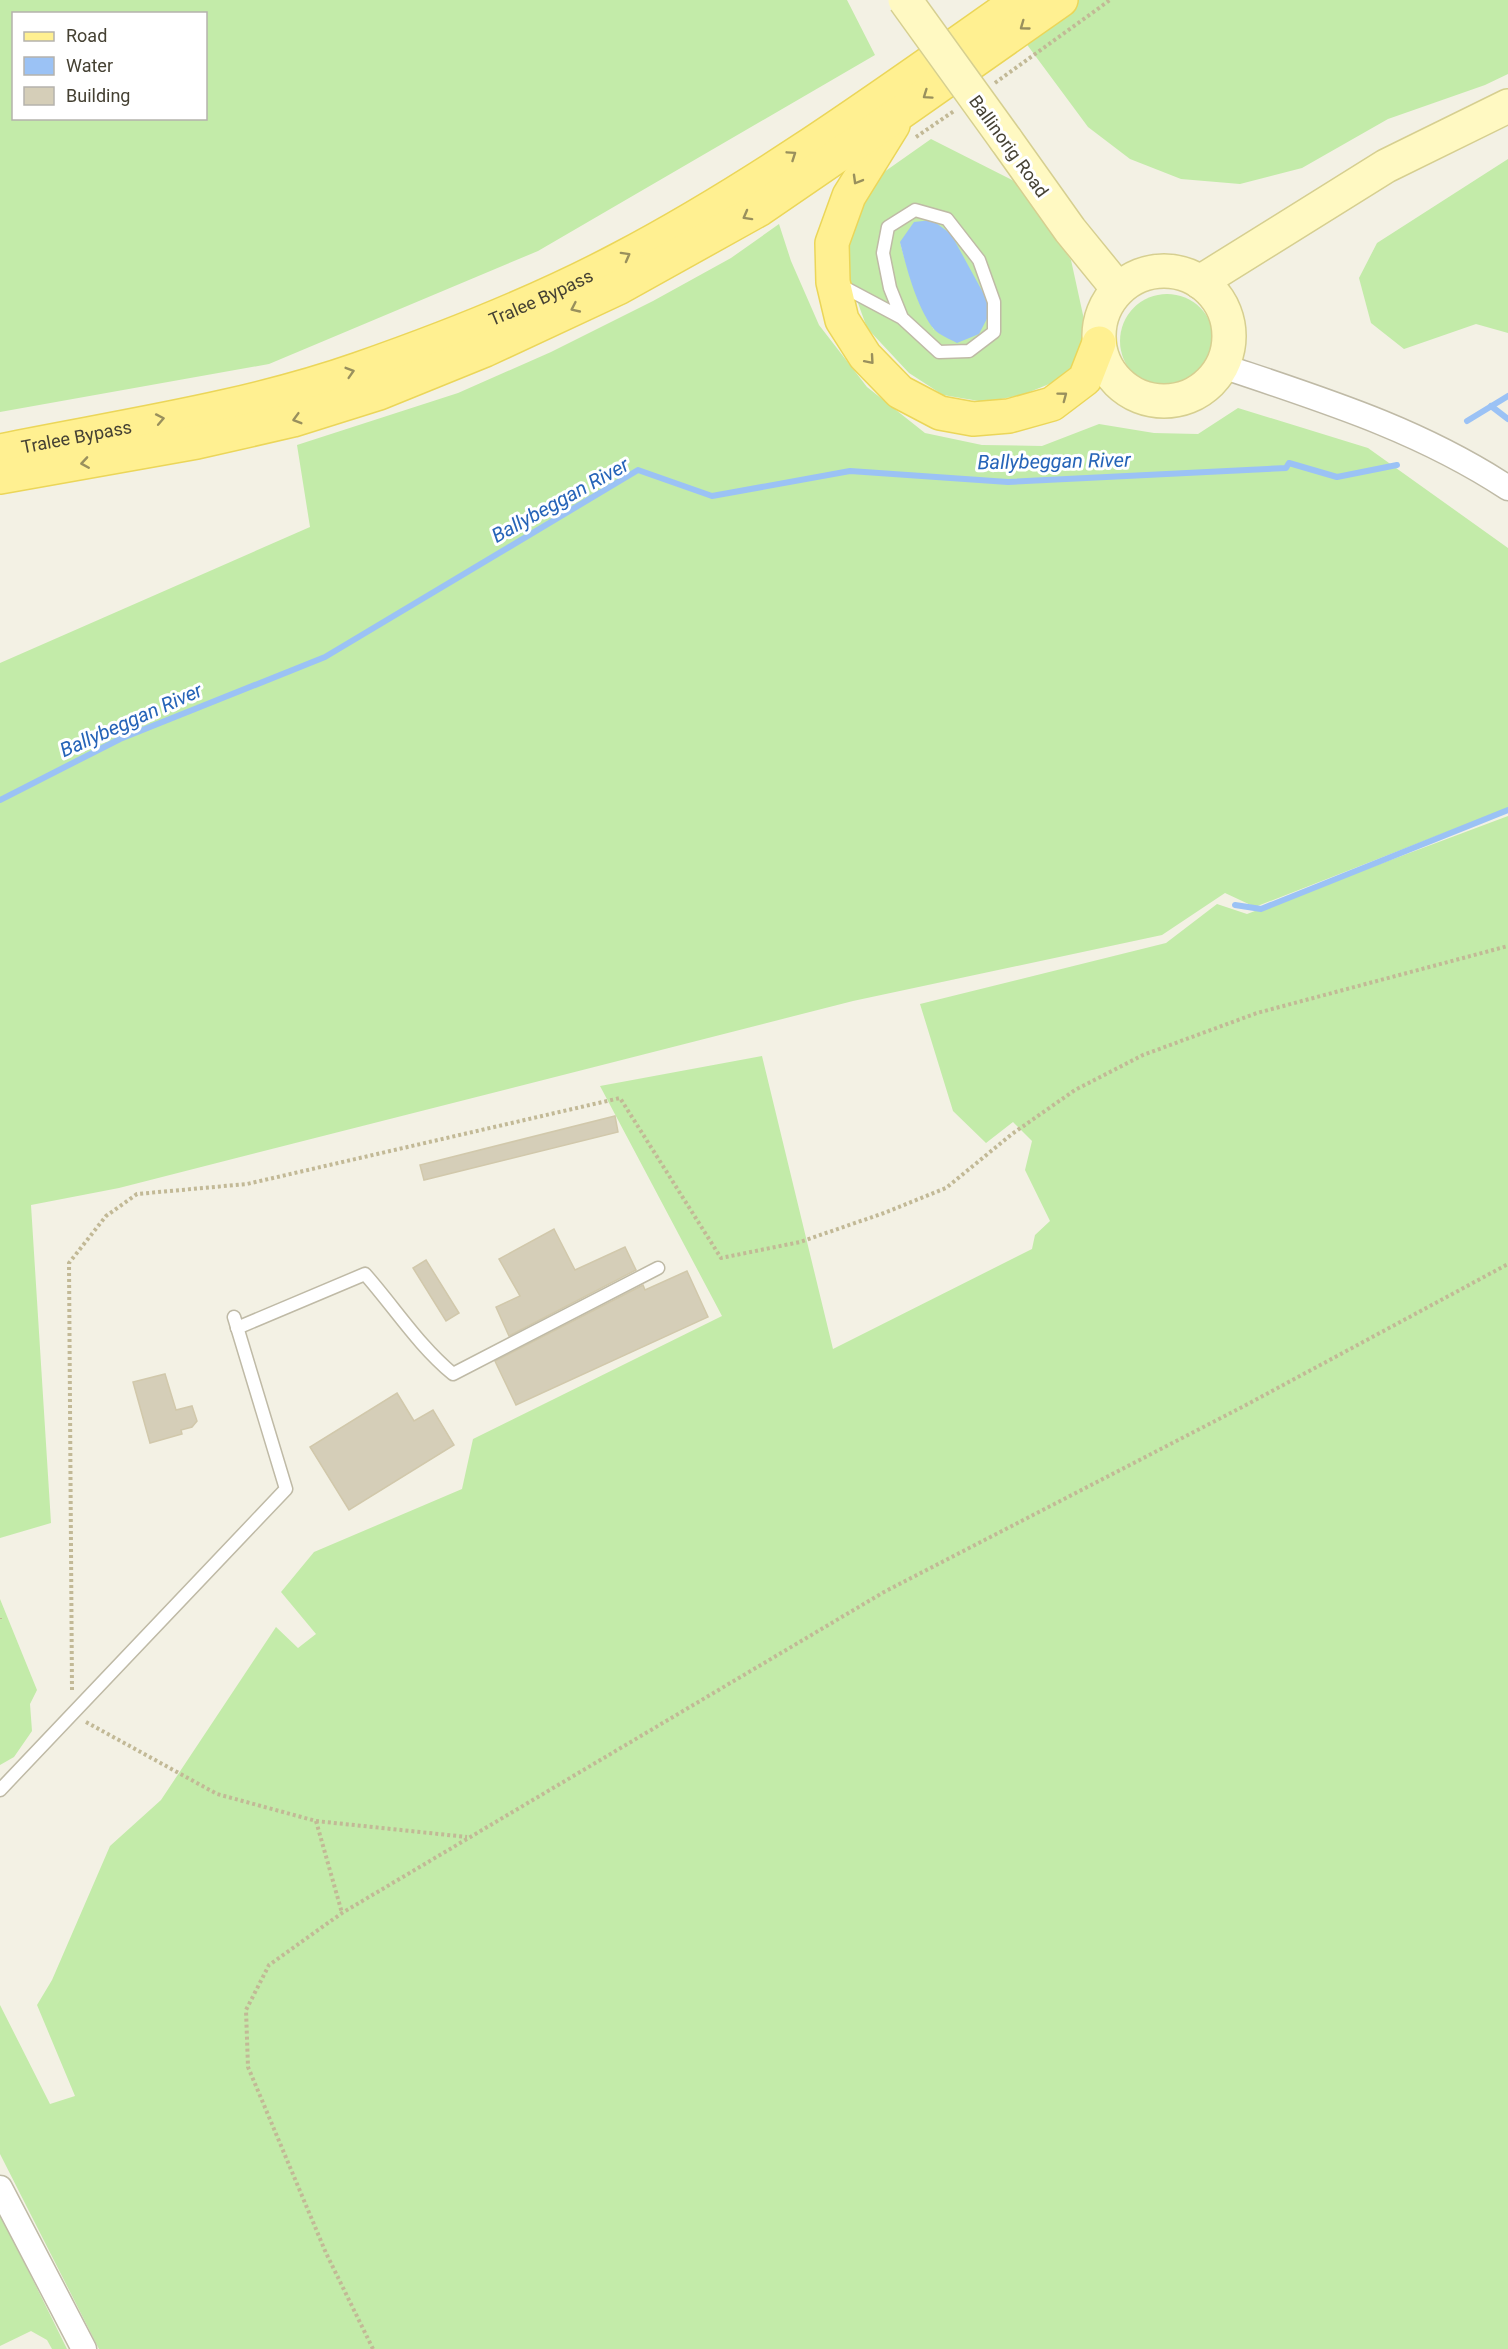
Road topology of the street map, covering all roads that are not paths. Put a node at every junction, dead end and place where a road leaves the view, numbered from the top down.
1 (905, 0) edge
2 (1019, 0) edge
3 (1061, 0) edge
4 (1508, 106) edge
5 (900, 113) junction
6 (833, 282) junction
7 (1200, 282) junction
8 (1118, 289) junction
9 (902, 318) junction
10 (1099, 343) junction
11 (1222, 366) junction
12 (0, 451) edge
13 (0, 477) edge
14 (1508, 488) edge
15 (658, 1268) dead end
16 (0, 1790) edge
17 (0, 2188) edge
18 (84, 2349) edge

1 - 8 street, Ballinorig Road, bridge
12 -> 2 main road, Tralee Bypass
3 -> 5 main road, Tralee Bypass
4 - 7 street
5 -> 6 main road
5 -> 13 main road, Tralee Bypass
6 - 9 lane
6 -> 10 main road
7 - 8 street
7 - 11 street
8 - 10 street
9 - 9 lane
10 - 11 street
11 - 14 street
15 - 16 lane
17 - 18 street

